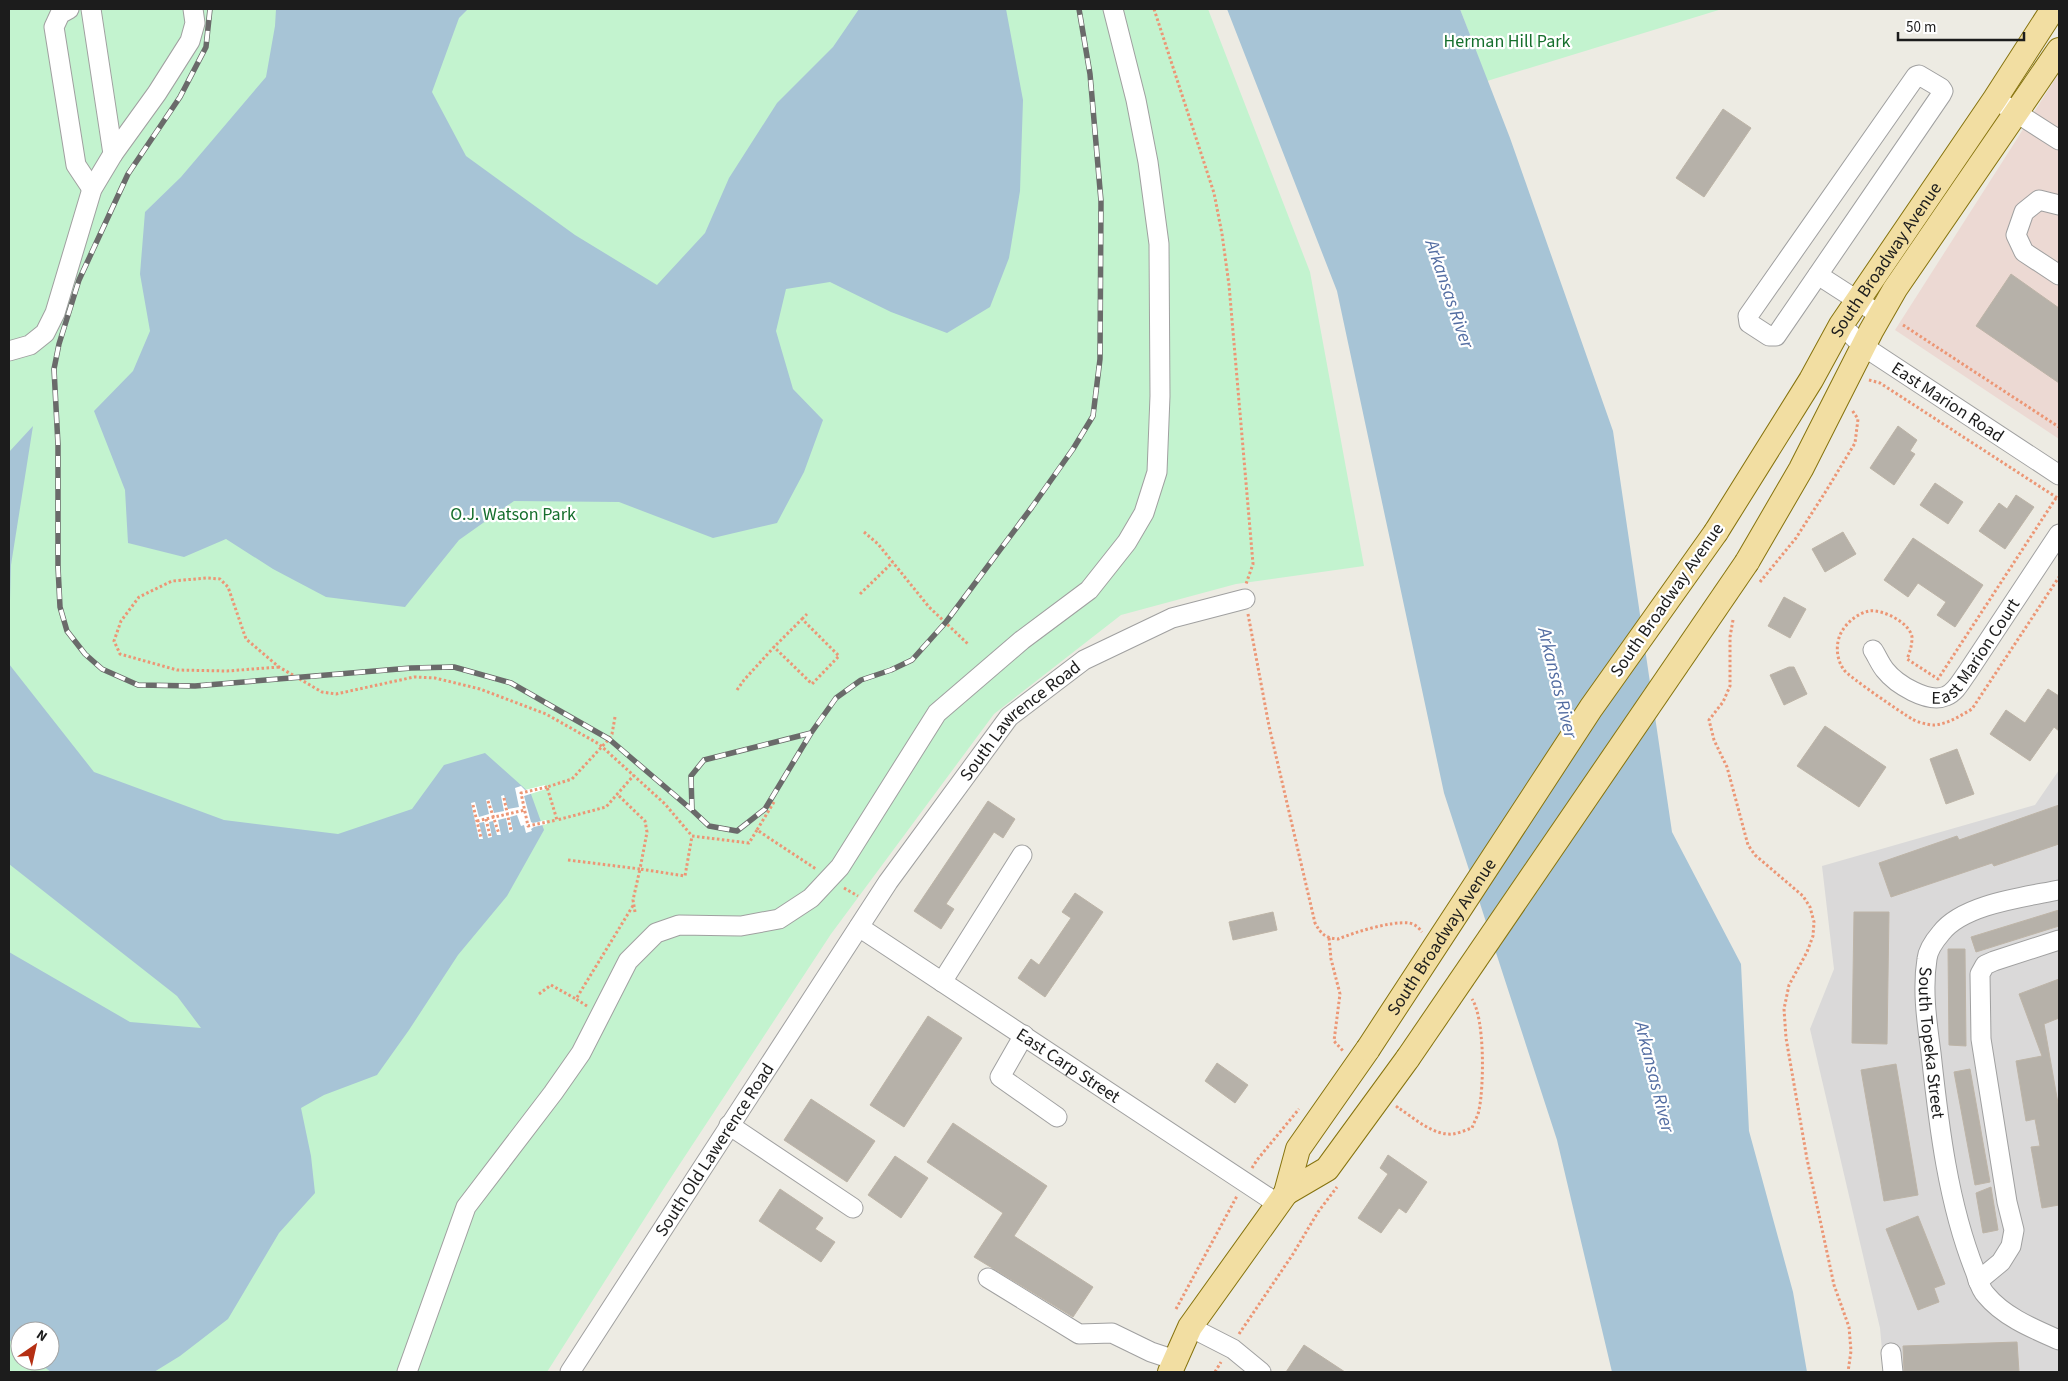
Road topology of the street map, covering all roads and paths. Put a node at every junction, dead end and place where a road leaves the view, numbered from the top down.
1 (69, 9) edge
2 (91, 9) edge
3 (194, 9) edge
4 (1113, 9) edge
5 (1154, 9) edge
6 (2053, 9) edge
7 (2059, 50) edge
8 (1995, 99) junction
9 (2018, 113) junction
10 (2059, 140) edge
11 (113, 154) junction
12 (92, 189) junction
13 (2059, 205) edge
14 (1818, 275) junction
15 (2059, 275) edge
16 (1857, 300) junction
17 (1880, 315) junction
18 (1841, 325) junction
19 (1904, 325) dead end
20 (1863, 346) junction
21 (9, 351) edge
22 (1869, 380) dead end
23 (1852, 410) dead end
24 (2059, 428) edge
25 (2059, 475) edge
26 (2058, 498) edge
27 (864, 532) dead end
28 (2059, 534) edge
29 (892, 562) junction
30 (2059, 577) edge
31 (1757, 585) dead end
32 (860, 594) dead end
33 (1246, 599) junction
34 (1738, 613) dead end
35 (807, 614) dead end
36 (802, 619) junction
37 (968, 644) dead end
38 (774, 647) junction
39 (1872, 650) dead end
40 (279, 667) junction
41 (737, 690) dead end
42 (615, 717) dead end
43 (602, 747) junction
44 (634, 775) junction
45 (547, 787) junction
46 (617, 794) junction
47 (504, 798) dead end
48 (488, 801) dead end
49 (774, 802) dead end
50 (473, 804) dead end
51 (525, 810) junction
52 (507, 814) junction
53 (493, 817) junction
54 (486, 818) junction
55 (557, 820) junction
56 (477, 821) junction
57 (757, 830) junction
58 (511, 831) dead end
59 (499, 834) dead end
60 (490, 836) dead end
61 (692, 836) junction
62 (481, 838) dead end
63 (1022, 855) dead end
64 (568, 860) dead end
65 (640, 869) junction
66 (829, 878) junction
67 (2059, 890) edge
68 (858, 897) dead end
69 (634, 904) junction
70 (635, 912) dead end
71 (858, 927) junction
72 (1424, 933) dead end
73 (1329, 938) junction
74 (2059, 940) edge
75 (942, 982) junction
76 (539, 994) dead end
77 (1469, 994) dead end
78 (576, 999) junction
79 (600, 1016) junction
80 (1024, 1035) junction
81 (1362, 1057) junction
82 (1401, 1101) dead end
83 (1397, 1107) junction
84 (1392, 1114) dead end
85 (1057, 1116) dead end
86 (729, 1125) junction
87 (1342, 1181) dead end
88 (1282, 1198) junction
89 (853, 1208) dead end
90 (988, 1278) dead end
91 (1978, 1280) junction
92 (1190, 1327) junction
93 (2059, 1340) edge
94 (1230, 1348) junction
95 (1891, 1354) dead end
96 (1173, 1366) edge
97 (408, 1372) edge
98 (570, 1372) edge
99 (1215, 1372) edge
100 (1261, 1372) edge
101 (1848, 1372) edge
102 (1893, 1372) edge

1 - 12 street
2 - 11 street
3 - 11 street
4 - 66 street
5 - 33 path
6 - 8 main road, South Broadway Avenue
7 - 9 main road, South Broadway Avenue
8 - 9 street
8 - 16 main road, South Broadway Avenue
9 - 10 street
9 - 17 main road, South Broadway Avenue
11 - 12 street
12 - 21 street
13 - 15 street
14 - 14 street
14 - 16 street
16 - 17 street
16 - 18 main road, South Broadway Avenue
17 - 20 main road, South Broadway Avenue
18 - 20 street, East Marion Road
18 - 81 main road, South Broadway Avenue, bridge
19 - 24 path
20 - 25 street, East Marion Road
20 - 88 main road, South Broadway Avenue, bridge
22 - 26 path
23 - 31 path
26 - 30 path
27 - 29 path
28 - 39 street, East Marion Court
29 - 32 path
29 - 37 path
33 - 71 street, South Lawrence Road
33 - 73 path
34 - 101 path
35 - 36 path
36 - 38 path
36 - 38 path
38 - 41 path
40 - 40 path
40 - 43 path
42 - 43 path
43 - 44 path
43 - 45 path
44 - 46 path
44 - 61 path
45 - 51 path
45 - 55 path
46 - 55 path
46 - 65 path
47 - 52 path
48 - 53 path
49 - 57 path
50 - 56 path
51 - 52 path
51 - 55 path
52 - 53 path
52 - 58 path
53 - 54 path
53 - 59 path
54 - 56 path
54 - 60 path
56 - 62 path
57 - 61 path
57 - 66 path
61 - 65 path
63 - 75 street
64 - 65 path
65 - 69 path
66 - 68 path
66 - 79 street
67 - 91 street, South Topeka Street
69 - 70 path
69 - 78 path
71 - 75 street, East Carp Street
71 - 86 street, South Old Lawerence Road
72 - 73 path
73 - 81 path
74 - 91 street
75 - 80 street, East Carp Street
76 - 78 path
77 - 83 path
78 - 79 path
79 - 97 street
80 - 85 street
80 - 88 street, East Carp Street
81 - 88 main road, South Broadway Avenue
82 - 83 path
83 - 84 path
86 - 89 street
86 - 98 street, South Old Lawerence Road
87 - 94 path
88 - 92 main road, South Broadway Avenue
90 - 96 street
91 - 93 street, South Topeka Street
92 - 94 street
92 - 96 main road, South Broadway Avenue
94 - 99 path
94 - 100 street
95 - 102 street

